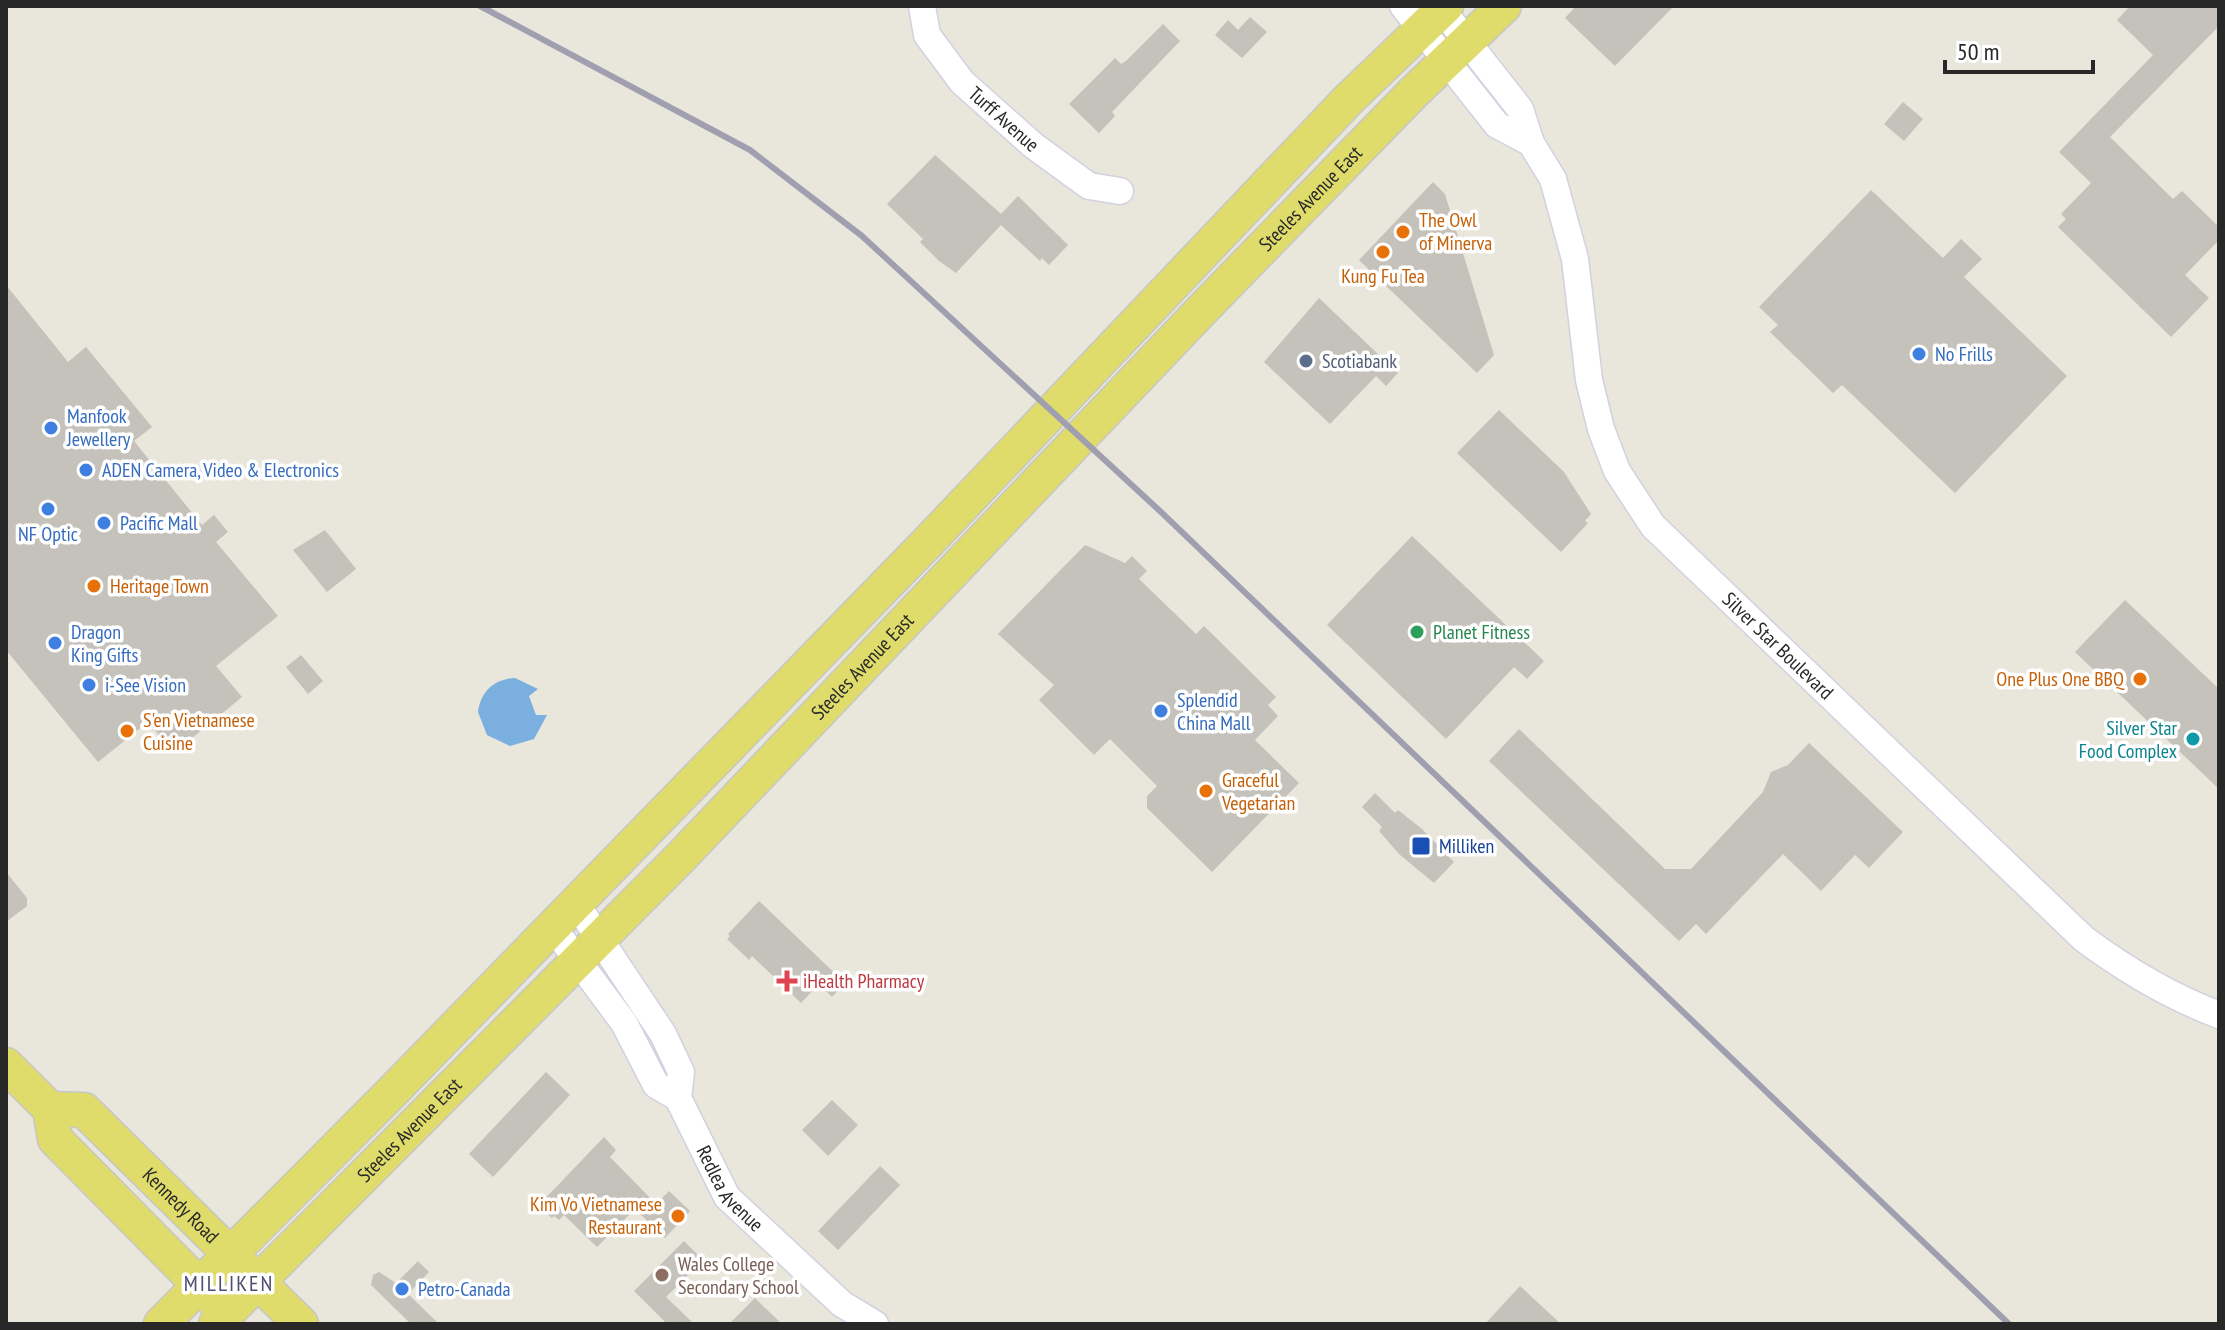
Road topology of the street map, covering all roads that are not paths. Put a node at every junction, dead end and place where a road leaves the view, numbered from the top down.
1 (1504, 6) edge
2 (922, 7) edge
3 (1430, 11) edge
4 (1456, 51) junction
5 (1120, 191) dead end
6 (564, 914) junction
7 (588, 950) junction
8 (2219, 1015) edge
9 (6, 1065) edge
10 (50, 1109) junction
11 (230, 1255) junction
12 (260, 1282) junction
13 (199, 1286) junction
14 (228, 1320) edge
15 (161, 1324) edge
16 (301, 1324) edge
17 (875, 1324) edge

1 - 4 main road, Steeles Avenue East
2 - 5 street, Turff Avenue
3 - 4 street, Silver Star Boulevard
3 - 6 main road, Steeles Avenue East
4 - 7 main road, Steeles Avenue East
4 - 8 street, Silver Star Boulevard
6 - 7 street, Redlea Avenue
6 - 11 main road, Steeles Avenue East
7 - 12 main road, Steeles Avenue East
7 - 17 street, Redlea Avenue
9 - 10 main road
10 - 11 main road, Kennedy Road
10 - 13 main road
11 - 12 main road, Kennedy Road
11 - 13 main road, Steeles Avenue East
12 - 14 main road, Steeles Avenue East
12 - 16 main road, Kennedy Road
13 - 14 main road
13 - 15 main road, Steeles Avenue East

